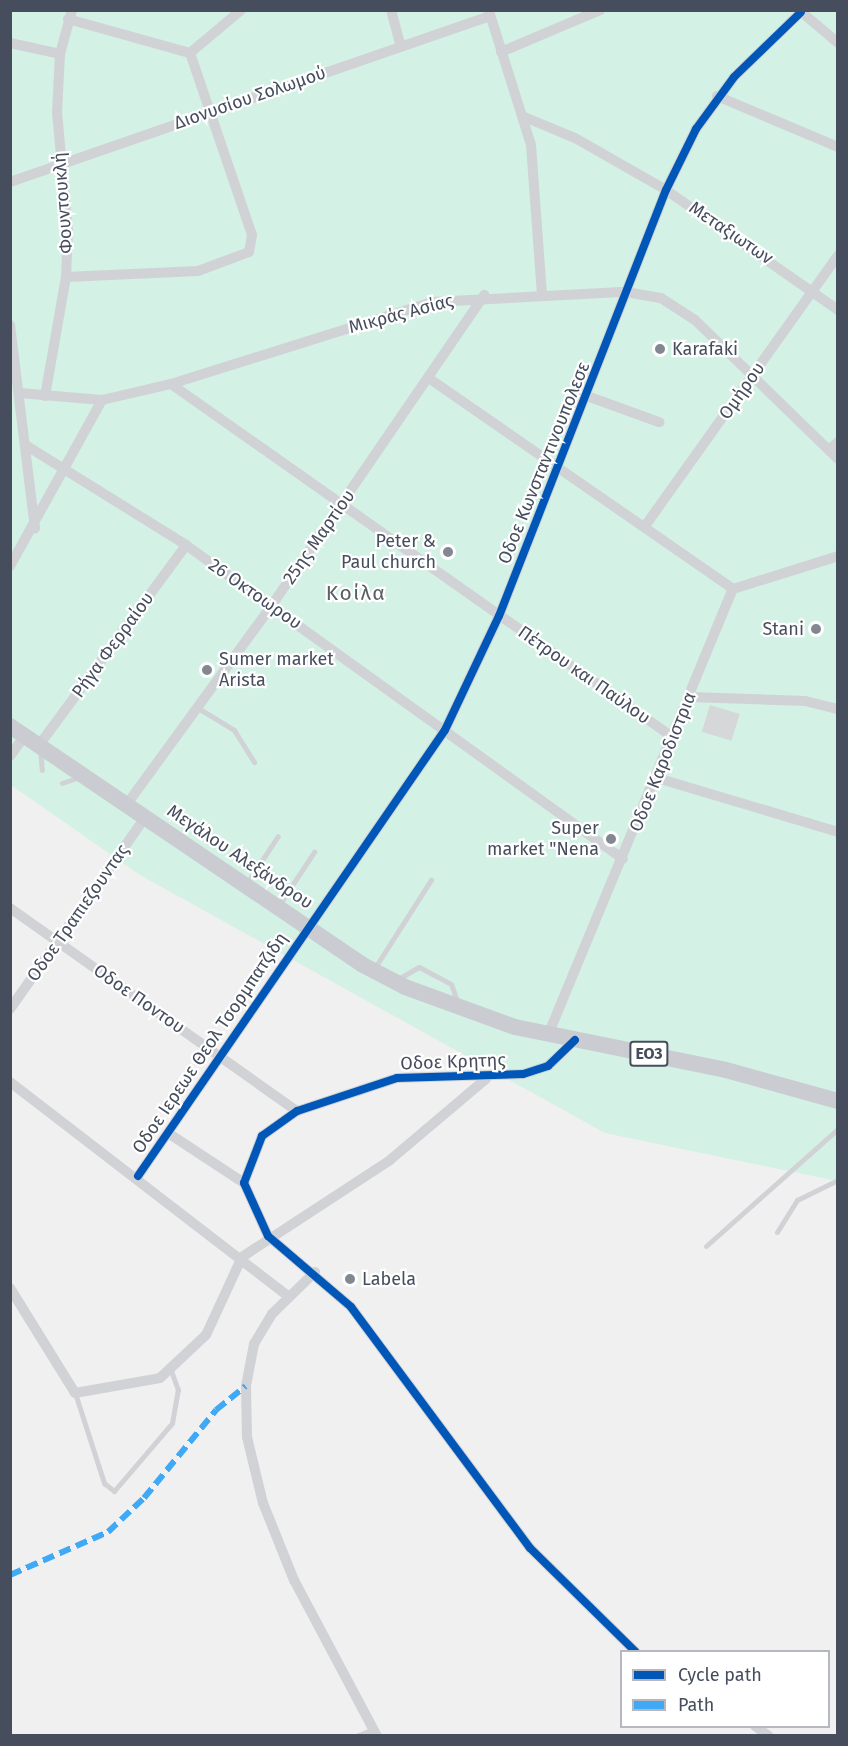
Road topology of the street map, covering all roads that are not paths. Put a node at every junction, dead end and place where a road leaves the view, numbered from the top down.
1 (241, 10) edge
2 (391, 10) edge
3 (600, 10) edge
4 (800, 11) edge
5 (489, 13) edge
6 (70, 15) edge
7 (10, 43) edge
8 (837, 43) edge
9 (401, 47) junction
10 (501, 52) junction
11 (190, 53) junction
12 (60, 54) junction
13 (717, 96) junction
14 (207, 114) junction
15 (522, 116) junction
16 (837, 147) edge
17 (60, 162) junction
18 (10, 182) edge
19 (666, 190) junction
20 (837, 255) edge
21 (66, 277) junction
22 (814, 290) junction
23 (626, 292) junction
24 (484, 295) junction
25 (542, 295) junction
26 (837, 310) edge
27 (10, 325) edge
28 (753, 376) junction
29 (430, 379) junction
30 (171, 384) junction
31 (15, 393) edge
32 (45, 396) junction
33 (587, 396) junction
34 (102, 400) junction
35 (659, 422) dead end
36 (837, 442) edge
37 (27, 446) junction
38 (829, 450) junction
39 (837, 459) edge
40 (559, 465) junction
41 (67, 470) junction
42 (341, 504) junction
43 (645, 526) junction
44 (35, 528) junction
45 (186, 545) junction
46 (837, 556) edge
47 (10, 566) edge
48 (733, 589) junction
49 (272, 605) junction
50 (500, 616) junction
51 (690, 697) junction
52 (198, 708) junction
53 (837, 709) edge
54 (10, 726) edge
55 (445, 730) junction
56 (25, 735) junction
57 (674, 738) junction
58 (40, 744) junction
59 (10, 756) edge
60 (254, 762) dead end
61 (42, 770) dead end
62 (83, 774) junction
63 (657, 778) junction
64 (62, 783) dead end
65 (127, 804) junction
66 (146, 816) junction
67 (837, 832) edge
68 (278, 836) dead end
69 (314, 852) dead end
70 (622, 859) junction
71 (431, 880) dead end
72 (246, 885) junction
73 (278, 906) junction
74 (10, 908) edge
75 (307, 926) junction
76 (58, 941) junction
77 (373, 970) junction
78 (394, 981) junction
79 (10, 1009) edge
80 (460, 1010) junction
81 (548, 1035) junction
82 (575, 1040) junction
83 (221, 1056) junction
84 (486, 1079) junction
85 (10, 1082) edge
86 (837, 1101) edge
87 (297, 1111) junction
88 (837, 1129) edge
89 (168, 1133) junction
90 (138, 1176) junction
91 (837, 1180) edge
92 (244, 1183) junction
93 (777, 1232) dead end
94 (268, 1236) junction
95 (706, 1246) dead end
96 (242, 1257) junction
97 (315, 1272) junction
98 (10, 1288) edge
99 (289, 1297) junction
100 (171, 1371) junction
101 (75, 1393) junction
102 (634, 1650) edge
103 (375, 1732) edge
104 (356, 1736) edge

1 - 11 street
2 - 9 street
3 - 10 street
4 - 8 street
4 - 13 street, Oδοε Κωνσταντινουπολεσε
5 - 9 street, Διονυσίου Σολωμού
5 - 10 street
6 - 11 street
6 - 12 street, Φουντουκλή
7 - 12 street
9 - 14 street, Διονυσίου Σολωμού
10 - 15 street
11 - 14 street
12 - 17 street, Φουντουκλή
13 - 16 street
13 - 19 street, Oδοε Κωνσταντινουπολεσε
14 - 17 street, Διονυσίου Σολωμού
14 - 21 street
15 - 19 street, Μεταξιωτων
15 - 25 street
17 - 18 street, Διονυσίου Σολωμού
17 - 21 street, Φουντουκλή
19 - 22 street, Μεταξιωτων
19 - 23 street, Oδοε Κωνσταντινουπολεσε
20 - 22 street, Ομήρου
21 - 32 street, Φουντουκλή
22 - 26 street, Μεταξιωτων
22 - 28 street, Ομήρου
23 - 25 street, Μικράς Ασίας
23 - 28 street, Μικράς Ασίας
23 - 33 street, Oδοε Κωνσταντινουπολεσε
24 - 25 street, Μικράς Ασίας
24 - 29 street, 25ης Μαρτίου
24 - 30 street, Μικράς Ασίας
27 - 31 street
28 - 38 street, Μικράς Ασίας
28 - 43 street, Ομήρου
29 - 40 street
29 - 42 street, 25ης Μαρτίου
30 - 34 street, Μικράς Ασίας
30 - 42 street, Πέτρου και Παύλου
31 - 32 street, Μικράς Ασίας
31 - 37 street
32 - 34 street, Μικράς Ασίας
33 - 35 street
33 - 40 street, Oδοε Κωνσταντινουπολεσε
34 - 41 street
36 - 38 street
37 - 41 street, 26 Οκτοωρου
37 - 44 street
38 - 39 street, Μικράς Ασίας
40 - 43 street
40 - 50 street, Oδοε Κωνσταντινουπολεσε
41 - 44 street
41 - 45 street, 26 Οκτοωρου
42 - 49 street, 25ης Μαρτίου
42 - 50 street, Πέτρου και Παύλου
43 - 48 street
44 - 47 street
45 - 49 street, 26 Οκτοωρου
45 - 58 street, Ρήγα Φερραίου
46 - 48 street
48 - 51 street, Oδοε Καροδιστρια
49 - 52 street, 25ης Μαρτίου
49 - 55 street, 26 Οκτοωρου
50 - 55 street, Oδοε Κωνσταντινουπολεσε
50 - 57 street, Πέτρου και Παύλου
51 - 53 street
51 - 57 street, Oδοε Καροδιστρια
52 - 60 lane
52 - 65 street, 25ης Μαρτίου
54 - 56 main road, Μεγάλου Αλεξάνδρου / ΕΟ3
55 - 70 street, 26 Οκτοωρου
55 - 75 street, Oδοε Κωνσταντινουπολεσε
56 - 58 main road, Μεγάλου Αλεξάνδρου / ΕΟ3
56 - 59 street
57 - 63 street, Oδοε Καροδιστρια
58 - 61 lane
58 - 62 main road, Μεγάλου Αλεξάνδρου / ΕΟ3
62 - 64 lane
62 - 65 main road, Μεγάλου Αλεξάνδρου / ΕΟ3
63 - 67 street
63 - 70 street, Oδοε Καροδιστρια
65 - 66 main road, Μεγάλου Αλεξάνδρου / ΕΟ3
66 - 72 main road, Μεγάλου Αλεξάνδρου / ΕΟ3
66 - 76 street, Oδοε Τραπιεζουντας
68 - 72 lane
69 - 73 lane
70 - 81 street, Oδοε Καροδιστρια
71 - 77 lane
72 - 73 main road, Μεγάλου Αλεξάνδρου / ΕΟ3
73 - 75 main road, Μεγάλου Αλεξάνδρου / ΕΟ3
74 - 76 street, Oδοε Ποντου
75 - 77 main road, Μεγάλου Αλεξάνδρου / ΕΟ3
75 - 83 street, Oδοε Ιερεωε Θεολ Τσορμπατζιδη
76 - 79 street, Oδοε Τραπιεζουντας
76 - 83 street, Oδοε Ποντου
77 - 78 main road, Μεγάλου Αλεξάνδρου / ΕΟ3
78 - 80 main road, Μεγάλου Αλεξάνδρου / ΕΟ3
78 - 80 lane
80 - 81 main road, Μεγάλου Αλεξάνδρου / ΕΟ3
81 - 82 main road, Μεγάλου Αλεξάνδρου / ΕΟ3
82 - 84 street, Oδοε Κρητης
82 - 86 main road, Μεγάλου Αλεξάνδρου / ΕΟ3
83 - 87 street, Oδοε Ποντου
83 - 89 street, Oδοε Ιερεωε Θεολ Τσορμπατζιδη
84 - 87 street, Oδοε Κρητης
84 - 94 street
85 - 90 street
87 - 92 street, Oδοε Κρητης
88 - 95 lane
89 - 90 street, Oδοε Ιερεωε Θεολ Τσορμπατζιδη
89 - 92 street
90 - 96 street
91 - 93 lane
92 - 94 street
94 - 96 street
94 - 97 street
96 - 99 street
96 - 100 street
97 - 99 street
97 - 102 street
98 - 101 street
99 - 103 street
100 - 101 street
100 - 101 lane
103 - 104 lane

